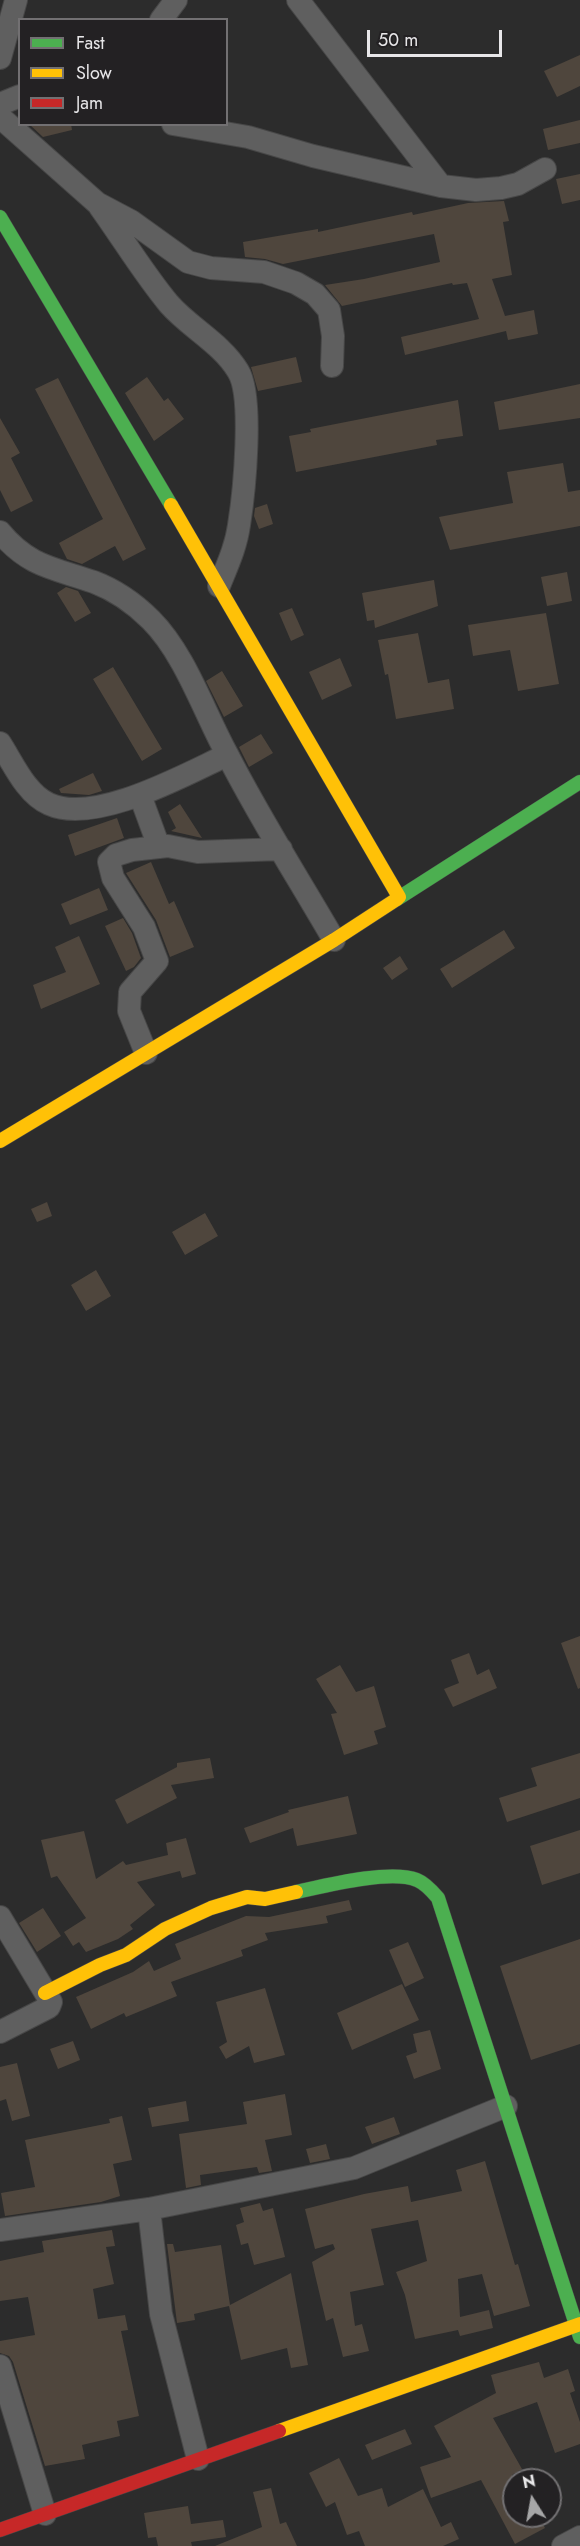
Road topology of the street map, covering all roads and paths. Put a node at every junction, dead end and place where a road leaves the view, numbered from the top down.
1 (16, 0) edge
2 (176, 0) edge
3 (297, 0) edge
4 (162, 18) edge
5 (0, 58) edge
6 (18, 97) edge
7 (0, 104) edge
8 (0, 117) edge
9 (185, 126) edge
10 (545, 169) dead end
11 (441, 186) junction
12 (97, 203) junction
13 (0, 217) edge
14 (332, 366) dead end
15 (0, 532) edge
16 (219, 586) junction
17 (0, 743) edge
18 (227, 755) junction
19 (580, 782) edge
20 (140, 795) junction
21 (159, 847) junction
22 (281, 849) junction
23 (399, 897) junction
24 (334, 940) junction
25 (146, 1053) junction
26 (0, 1141) edge
27 (0, 1917) edge
28 (45, 1992) junction
29 (0, 2032) edge
30 (506, 2106) junction
31 (149, 2209) junction
32 (0, 2230) edge
33 (578, 2329) edge
34 (0, 2366) edge
35 (198, 2460) junction
36 (45, 2514) junction
37 (0, 2530) edge
38 (580, 2537) edge
39 (563, 2546) edge

1 - 5 street
2 - 4 street
3 - 11 street
6 - 7 street
8 - 12 street
9 - 11 street
10 - 11 street
12 - 14 street
12 - 16 street
13 - 16 street
15 - 18 street
16 - 23 street
17 - 20 street
18 - 20 street
18 - 22 street
19 - 23 street
20 - 21 street
21 - 22 street
21 - 25 street
22 - 24 street
23 - 24 street
24 - 25 street
25 - 26 street
27 - 28 street
28 - 29 street
28 - 30 street
30 - 31 street
30 - 33 street
31 - 32 street
31 - 35 street
33 - 35 street
34 - 36 street
35 - 36 street
36 - 37 street
38 - 39 street

